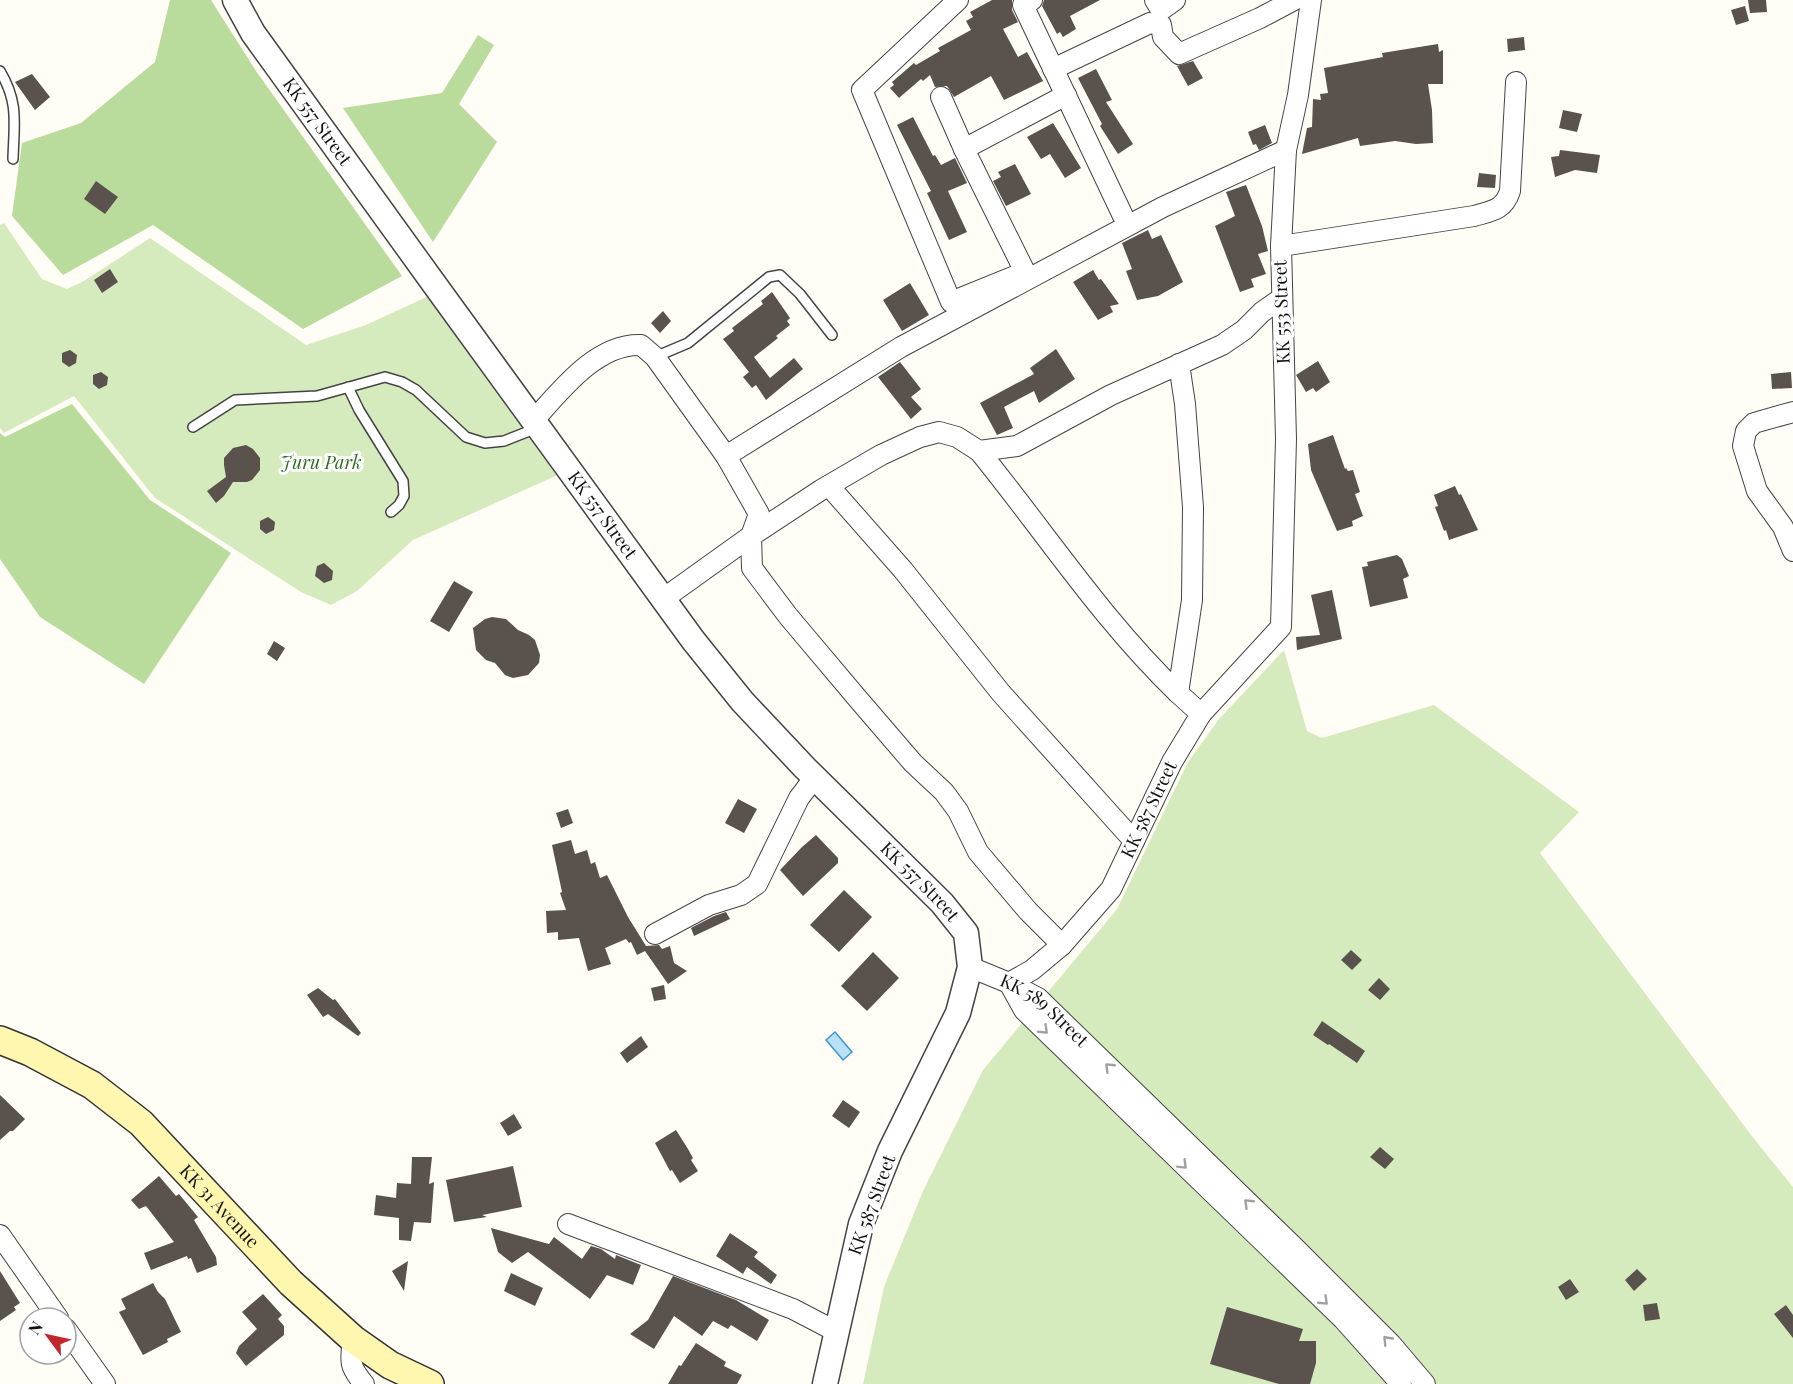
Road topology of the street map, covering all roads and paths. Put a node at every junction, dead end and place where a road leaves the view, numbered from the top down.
1 (235, 0) edge
2 (958, 0) edge
3 (1032, 0) edge
4 (1155, 0) edge
5 (1175, 0) edge
6 (1294, 0) edge
7 (1311, 0) edge
8 (1053, 69) junction
9 (0, 71) edge
10 (1516, 82) dead end
11 (1066, 95) junction
12 (941, 97) dead end
13 (964, 149) junction
14 (1286, 150) junction
15 (13, 159) dead end
16 (1123, 216) dead end
17 (1281, 246) junction
18 (1282, 298) junction
19 (832, 335) dead end
20 (655, 357) junction
21 (1179, 364) junction
22 (348, 387) junction
23 (1793, 412) edge
24 (536, 424) junction
25 (193, 427) dead end
26 (979, 451) junction
27 (726, 456) junction
28 (829, 486) junction
29 (391, 512) dead end
30 (751, 536) junction
31 (1793, 551) edge
32 (663, 599) junction
33 (1281, 627) joint
34 (1178, 693) junction
35 (1201, 714) junction
36 (815, 777) junction
37 (1134, 841) junction
38 (655, 934) dead end
39 (1062, 945) junction
40 (970, 967) junction
41 (1009, 983) junction
42 (0, 1040) edge
43 (568, 1224) dead end
44 (0, 1234) edge
45 (50, 1306) edge
46 (837, 1332) junction
47 (353, 1339) junction
48 (78, 1346) edge
49 (105, 1384) edge
50 (364, 1384) edge
51 (430, 1384) edge
52 (825, 1384) edge
53 (1401, 1384) edge
54 (1425, 1384) edge

1 - 24 street, KK 557 Street
2 - 13 street
3 - 8 street
4 - 5 street
6 - 8 street
7 - 14 street, KK 553 Street
8 - 11 street
9 - 15 lane
10 - 17 street
11 - 13 street
11 - 16 street
12 - 13 street
14 - 17 street, KK 553 Street
14 - 27 street
17 - 18 street, KK 553 Street
18 - 21 street
18 - 33 street, KK 553 Street
19 - 20 lane
20 - 24 street
20 - 27 street
21 - 26 street
21 - 34 street
22 - 24 lane
22 - 25 lane
22 - 29 lane
23 - 31 street
24 - 32 street, KK 557 Street
26 - 28 street
26 - 34 street
27 - 30 street
28 - 30 street
28 - 37 street
30 - 32 street
30 - 39 street
32 - 36 street, KK 557 Street
33 - 35 street, KK 587 Street
34 - 35 street
35 - 37 street, KK 587 Street
36 - 38 street
36 - 40 street, KK 557 Street
37 - 39 street, KK 587 Street
39 - 41 street, KK 587 Street
40 - 41 street
40 - 46 street, KK 587 Street
41 -> 53 street, KK 589 Street
54 -> 41 street, KK 589 Street
42 - 47 main road, KK 31 Avenue
43 - 46 street
44 - 45 street
46 - 52 street, KK 587 Street
47 - 50 street
47 - 51 main road, KK 31 Avenue
48 - 49 street

